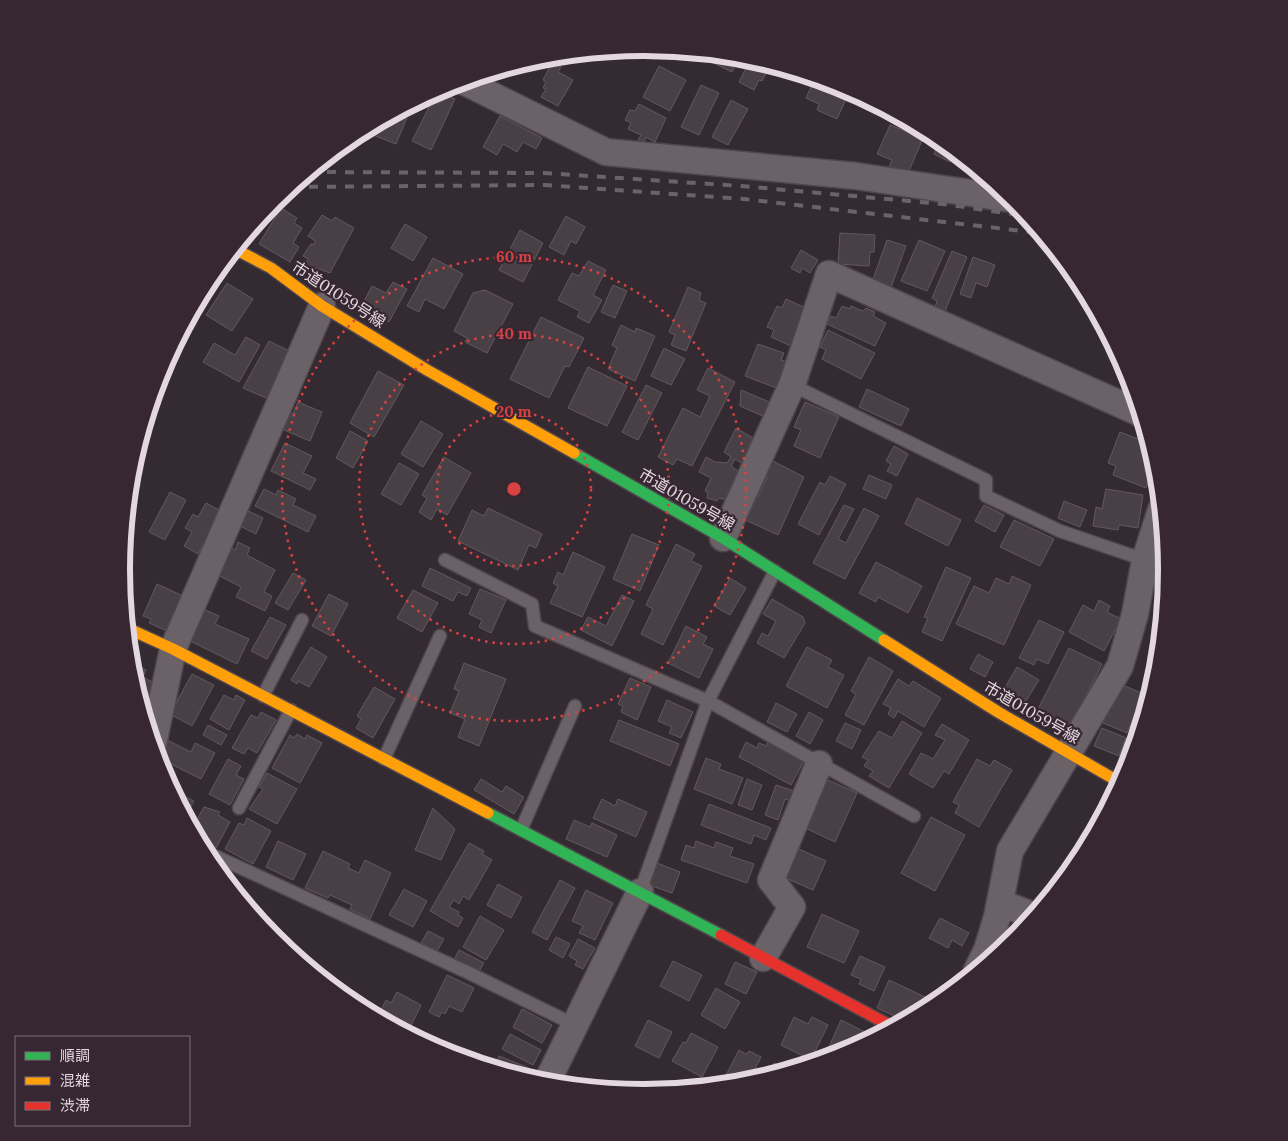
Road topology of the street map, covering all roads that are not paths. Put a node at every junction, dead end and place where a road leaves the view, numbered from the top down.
1 (474, 86) edge
2 (997, 197) edge
3 (240, 252) edge
4 (322, 306) junction
5 (792, 385) junction
6 (1133, 411) edge
7 (1156, 526) edge
8 (723, 538) junction
9 (445, 560) dead end
10 (1145, 560) junction
11 (775, 571) junction
12 (302, 620) dead end
13 (133, 631) edge
14 (440, 636) dead end
15 (173, 649) junction
16 (263, 696) junction
17 (708, 701) junction
18 (575, 706) dead end
19 (290, 710) junction
20 (156, 732) edge
21 (1070, 752) junction
22 (384, 759) junction
23 (820, 764) junction
24 (1114, 779) edge
25 (239, 808) dead end
26 (914, 816) dead end
27 (521, 830) junction
28 (217, 857) edge
29 (640, 892) junction
30 (999, 906) junction
31 (1028, 913) edge
32 (984, 956) edge
33 (763, 958) junction
34 (887, 1024) edge
35 (574, 1025) junction
36 (550, 1076) edge

1 - 2 street
3 - 4 street, 市道01059号線
4 - 8 street, 市道01059号線
4 - 15 street
5 - 6 street
5 - 8 street
5 - 10 lane
7 - 10 street
8 - 11 street, 市道01059号線
9 - 17 lane
10 - 21 street
11 - 17 lane
11 - 21 street, 市道01059号線
12 - 16 lane
13 - 15 street
14 - 22 lane
15 - 16 street
15 - 20 street
16 - 19 street
17 - 23 lane
17 - 29 lane
18 - 27 lane
19 - 22 street
19 - 25 lane
21 - 24 street, 市道01059号線
21 - 30 street
22 - 27 street
23 - 26 lane
23 - 33 street
27 - 29 street
28 - 35 lane
29 - 33 street
29 - 35 street
30 - 31 street
30 - 32 street
33 - 34 street
35 - 36 street

